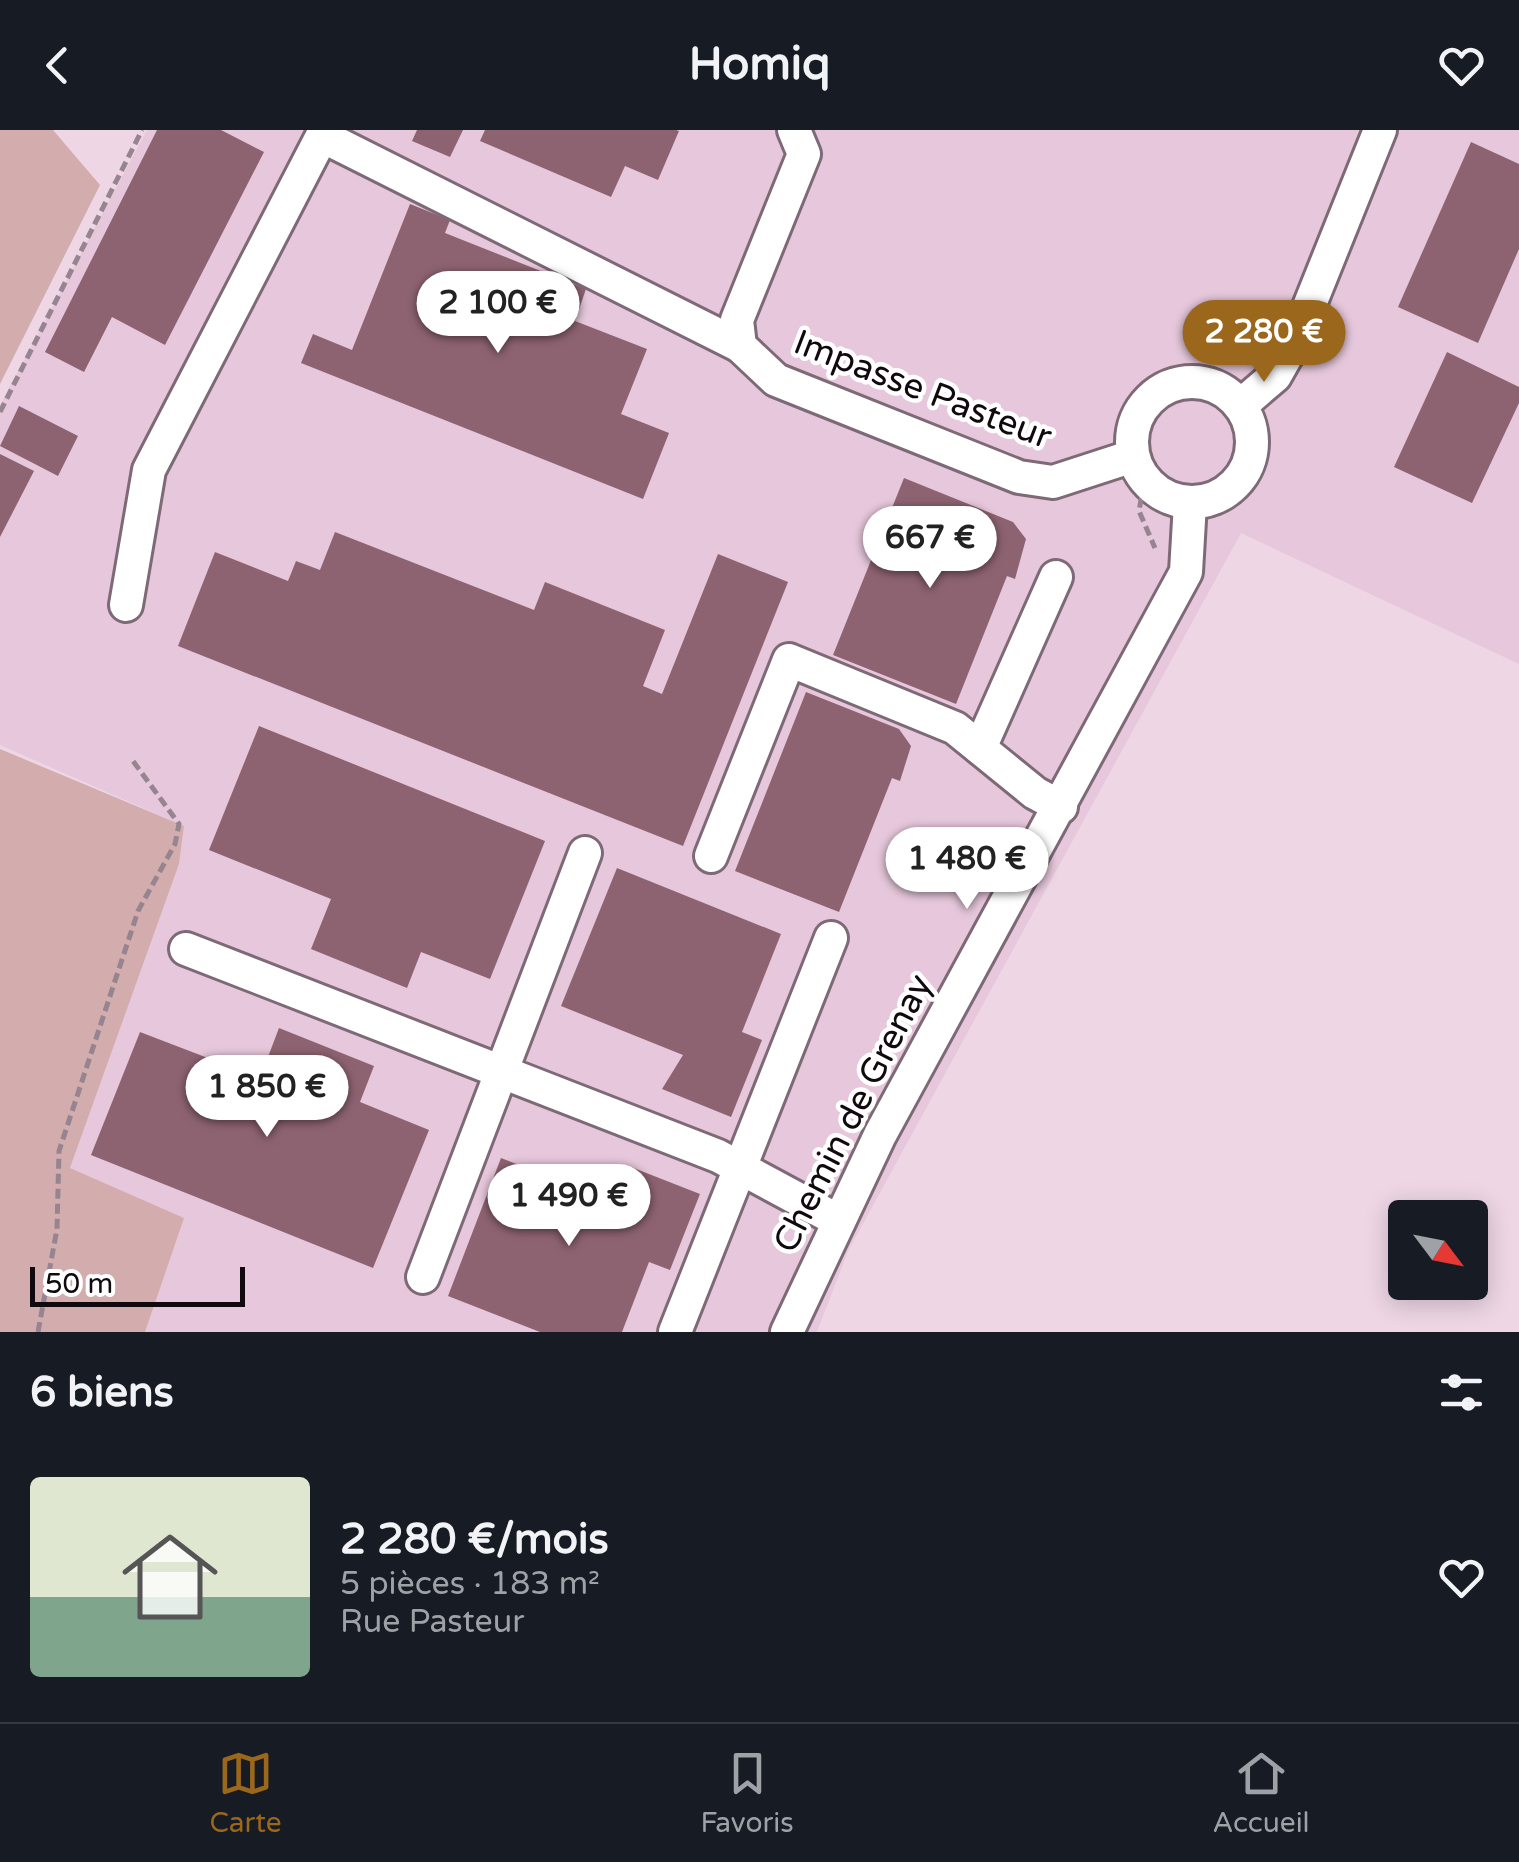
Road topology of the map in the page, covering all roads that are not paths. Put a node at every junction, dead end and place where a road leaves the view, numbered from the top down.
1 (794, 130) edge
2 (1380, 130) edge
3 (740, 346) junction
4 (1240, 406) junction
5 (1133, 456) junction
6 (1190, 503) junction
7 (1056, 577) dead end
8 (126, 604) dead end
9 (980, 748) junction
10 (1060, 807) junction
11 (585, 853) dead end
12 (711, 856) dead end
13 (831, 938) dead end
14 (186, 949) dead end
15 (502, 1072) junction
16 (740, 1168) junction
17 (839, 1222) junction
18 (423, 1277) dead end
19 (675, 1332) edge
20 (787, 1332) edge

1 - 3 street, Impasse Pasteur
2 - 4 street
3 - 5 street, Impasse Pasteur
3 - 8 street
4 - 5 street
4 - 6 street
5 - 6 street
6 - 10 street, Chemin de Grenay
7 - 9 street
9 - 10 street
9 - 12 street
10 - 17 street, Chemin de Grenay
11 - 15 street
13 - 16 street
14 - 15 street
15 - 16 street
15 - 18 street
16 - 17 street
16 - 19 street
17 - 20 street, Chemin de Grenay

